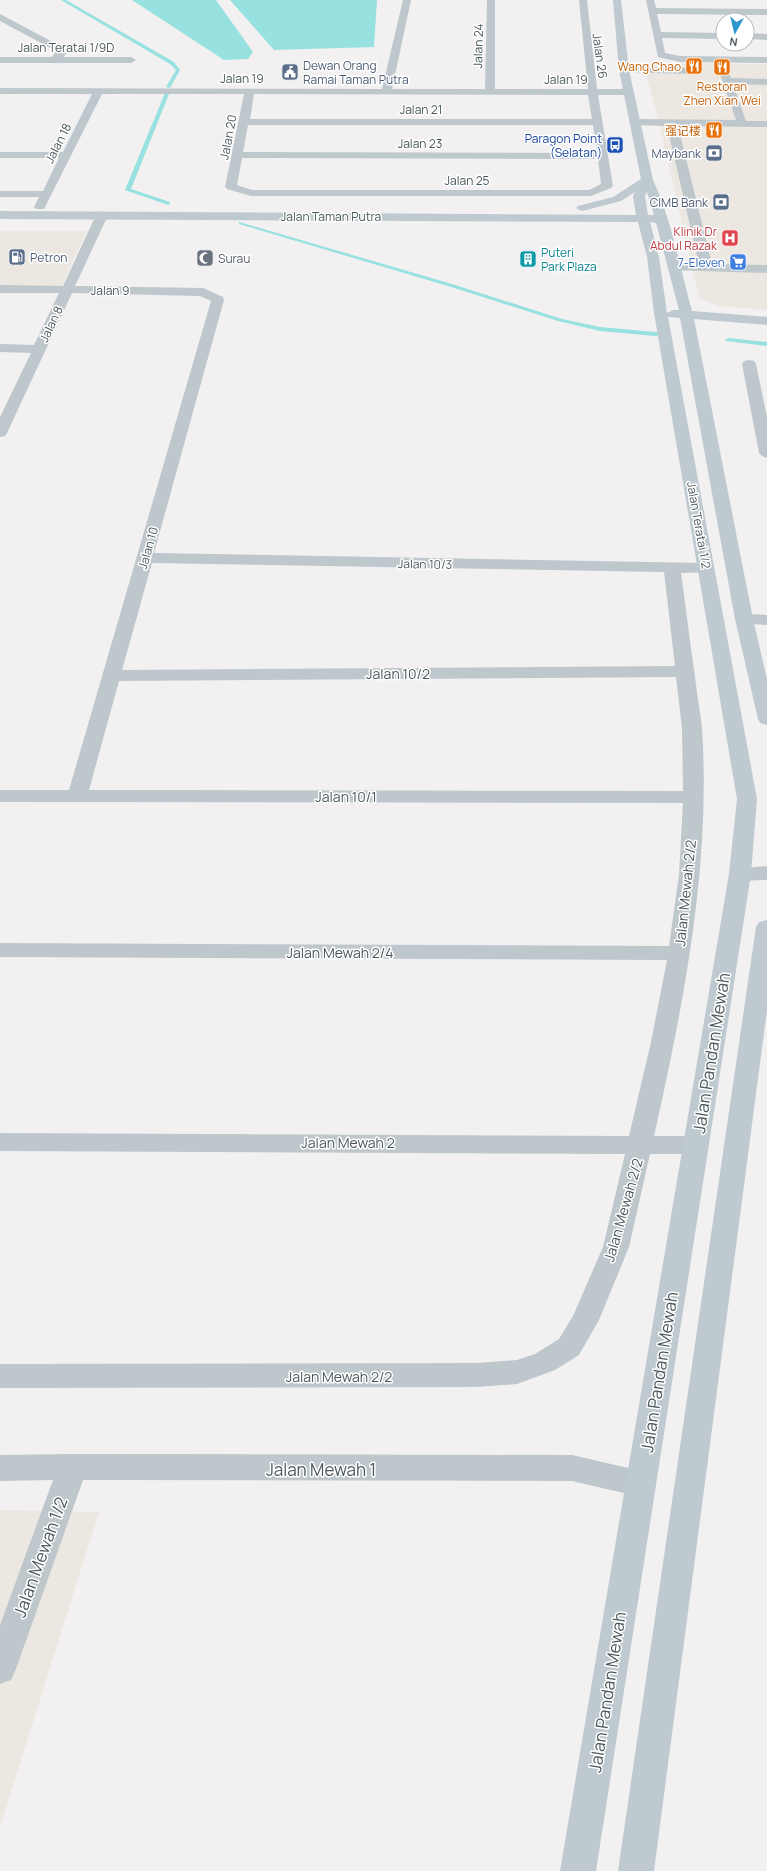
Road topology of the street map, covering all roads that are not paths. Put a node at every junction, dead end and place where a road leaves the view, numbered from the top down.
1 (407, 0) edge
2 (491, 0) edge
3 (583, 0) edge
4 (617, 0) edge
5 (650, 0) edge
6 (652, 11) junction
7 (767, 12) edge
8 (0, 17) edge
9 (26, 31) junction
10 (12, 33) dead end
11 (657, 35) junction
12 (715, 36) edge
13 (755, 36) edge
14 (767, 36) edge
15 (0, 60) edge
16 (55, 60) junction
17 (131, 60) dead end
18 (767, 60) edge
19 (624, 70) junction
20 (701, 71) dead end
21 (767, 72) edge
22 (722, 75) junction
23 (767, 82) edge
24 (0, 91) edge
25 (99, 91) junction
26 (250, 91) junction
27 (386, 92) junction
28 (490, 92) junction
29 (593, 92) junction
30 (629, 92) junction
31 (244, 122) junction
32 (598, 122) junction
33 (635, 122) junction
34 (672, 122) junction
35 (742, 123) junction
36 (767, 124) edge
37 (0, 154) edge
38 (67, 155) junction
39 (237, 156) junction
40 (603, 156) junction
41 (646, 180) junction
42 (231, 187) joint
43 (0, 194) edge
44 (47, 194) junction
45 (0, 207) edge
46 (40, 207) junction
47 (578, 213) junction
48 (641, 214) junction
49 (660, 214) junction
50 (0, 215) edge
51 (102, 215) junction
52 (649, 242) junction
53 (674, 267) junction
54 (706, 267) junction
55 (767, 269) edge
56 (0, 289) edge
57 (67, 289) junction
58 (218, 300) joint
59 (661, 313) junction
60 (686, 314) junction
61 (767, 321) edge
62 (0, 348) edge
63 (40, 349) junction
64 (749, 364) dead end
65 (764, 428) edge
66 (0, 433) edge
67 (767, 453) edge
68 (144, 558) junction
69 (672, 568) junction
70 (706, 568) junction
71 (744, 619) junction
72 (767, 620) edge
73 (685, 671) junction
74 (111, 676) junction
75 (767, 719) edge
76 (0, 796) edge
77 (77, 796) junction
78 (693, 796) junction
79 (754, 874) edge
80 (767, 927) edge
81 (0, 950) edge
82 (679, 953) junction
83 (0, 1142) edge
84 (641, 1143) junction
85 (696, 1144) junction
86 (0, 1376) edge
87 (73, 1467) junction
88 (0, 1468) edge
89 (641, 1484) junction
90 (0, 1669) edge
91 (578, 1871) edge
92 (636, 1871) edge

1 - 27 street
2 - 28 street, Jalan 24
3 - 29 street, Jalan 26
4 - 19 main road, Jalan Teratai 1/2
5 - 6 street
6 - 7 street
6 - 11 street
8 - 9 street
9 - 10 street
9 - 16 street
11 - 12 street
11 - 18 street
13 - 14 street
15 - 16 street, Jalan Teratai 1/9D
16 - 17 street, Jalan Teratai 1/9D
19 - 20 street
19 - 30 main road, Jalan Teratai 1/2
21 - 22 street
22 - 23 street
22 - 35 street
24 - 25 street, Jalan 19
25 - 26 street, Jalan 19
25 - 38 street, Jalan 18
26 - 27 street, Jalan 19
26 - 31 street, Jalan 20
27 - 28 street, Jalan 19
28 - 29 street, Jalan 19
29 - 30 street, Jalan 19
29 - 32 street, Jalan 25
30 - 33 main road, Jalan Teratai 1/2
31 - 32 street, Jalan 21
31 - 39 street, Jalan 20
32 - 40 street, Jalan 25
33 - 34 street
33 - 41 main road, Jalan Teratai 1/2
34 - 35 street
34 - 54 street
35 - 36 street
37 - 38 street
38 - 44 street, Jalan 18
39 - 40 street, Jalan 23
39 - 42 street, Jalan 20
40 - 42 street, Jalan 25
41 - 47 main road
41 - 48 main road, Jalan Teratai 1/2
41 - 49 main road, Jalan Teratai 1/2
43 - 44 street
44 - 46 street, Jalan 18
45 - 46 main road, Jalan Taman Putra
46 - 47 main road, Jalan Taman Putra
47 - 48 main road, Jalan Taman Putra
47 - 51 main road, Jalan Taman Putra
47 - 52 main road
48 - 49 main road, Jalan Taman Putra
48 - 52 main road, Jalan Teratai 1/2
49 - 53 main road, Jalan Teratai 1/2
50 - 51 main road, Jalan Taman Putra
51 - 57 street, Jalan 8
52 - 59 main road, Jalan Teratai 1/2
53 - 54 street
53 - 60 main road, Jalan Teratai 1/2
54 - 55 street
56 - 57 street, Jalan 9
57 - 58 street, Jalan 9
57 - 63 street, Jalan 8
58 - 68 street, Jalan 10
59 - 60 main road
59 - 70 main road, Jalan Teratai 1/2
60 - 61 main road
60 - 71 main road, Jalan Teratai 1/2
62 - 63 street
63 - 66 street, Jalan 8
64 - 65 street
65 - 67 street
68 - 69 street, Jalan 10/3
68 - 74 street, Jalan 10
69 - 70 street, Jalan 10/3
69 - 73 street, Jalan Mewah 2/2
70 - 79 main road, Jalan Teratai 1/2
71 - 72 street
71 - 75 main road, Jalan Teratai 1/2
73 - 74 street, Jalan 10/2
73 - 78 street, Jalan Mewah 2/2
74 - 77 street, Jalan 10
76 - 77 street, Jalan 10/1
77 - 78 street, Jalan 10/1
78 - 82 street, Jalan Mewah 2/2
79 - 85 main road, Jalan Pandan Mewah
80 - 92 main road
81 - 82 street, Jalan Mewah 2/4
82 - 84 street, Jalan Mewah 2/2
83 - 84 street, Jalan Mewah 2
84 - 85 street, Jalan Mewah 2
84 - 86 street, Jalan Mewah 2/2
85 - 89 main road, Jalan Pandan Mewah
87 - 88 street, Jalan Mewah 1
87 - 89 street, Jalan Mewah 1
87 - 90 street, Jalan Mewah 1/2
89 - 91 main road, Jalan Pandan Mewah

